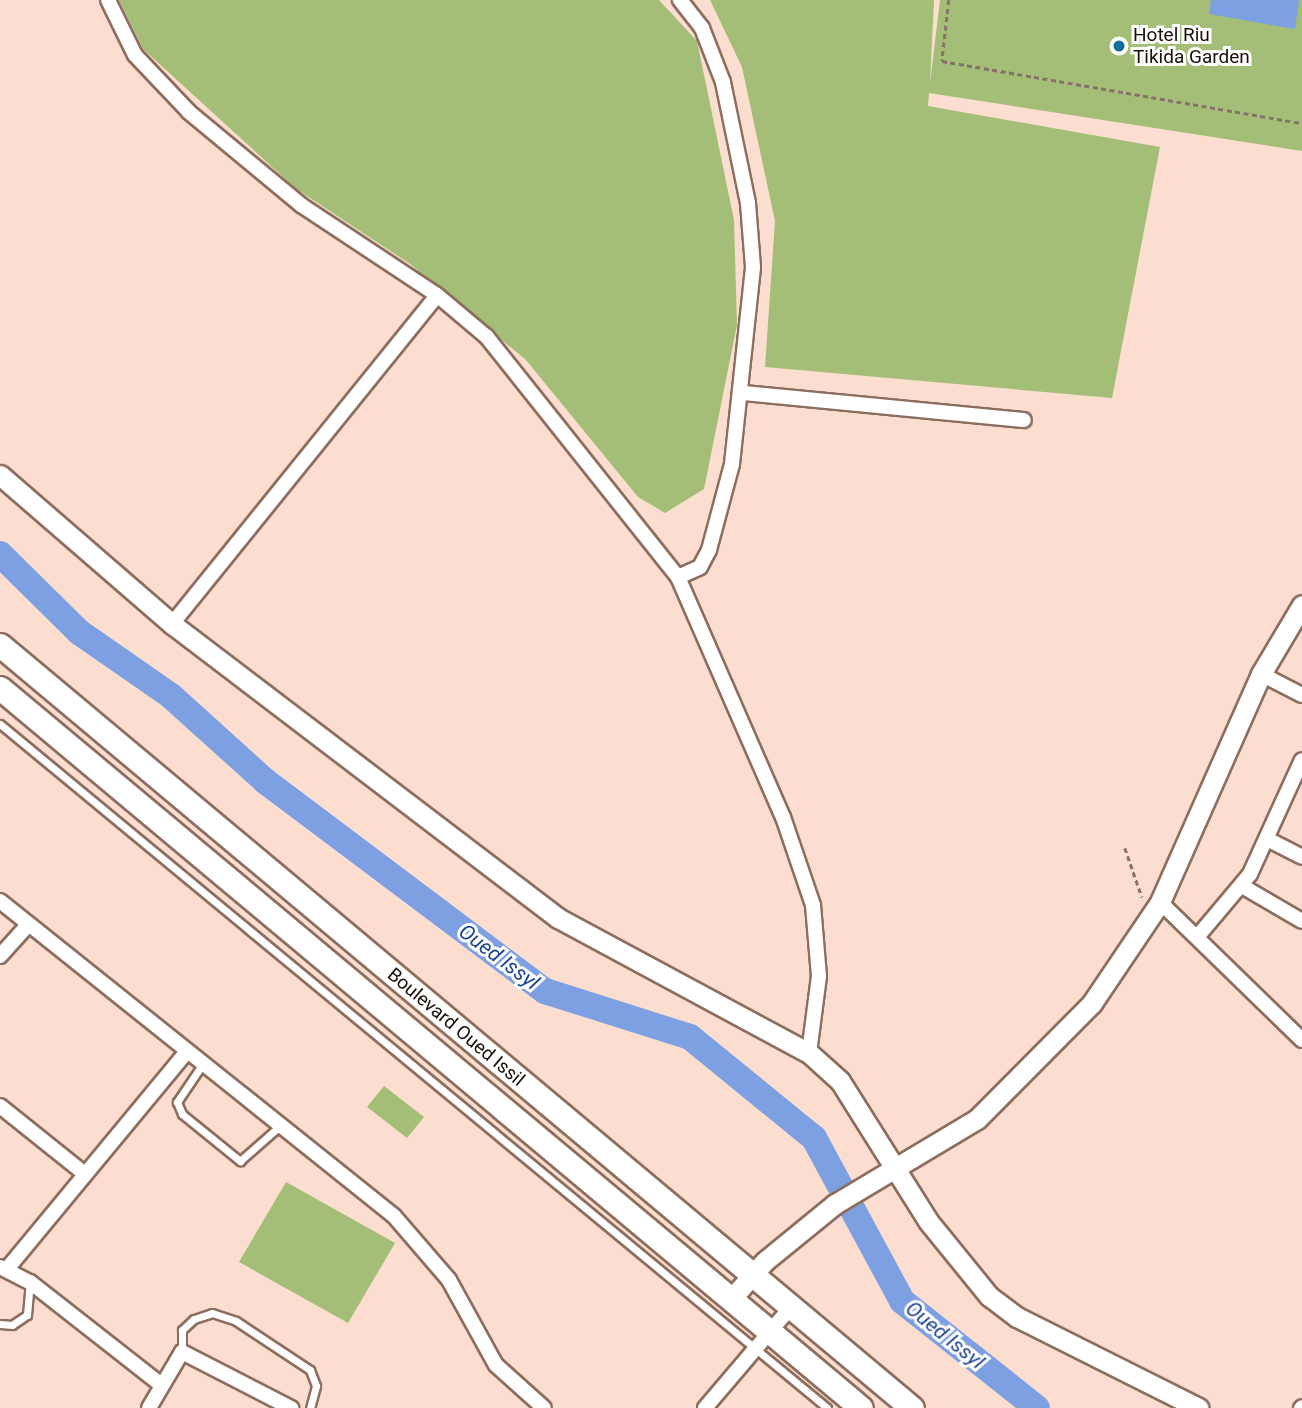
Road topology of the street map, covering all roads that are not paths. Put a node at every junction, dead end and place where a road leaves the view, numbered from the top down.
1 (108, 0) edge
2 (680, 0) edge
3 (437, 295) junction
4 (743, 393) junction
5 (1024, 420) dead end
6 (0, 475) edge
7 (678, 577) junction
8 (1302, 605) edge
9 (172, 624) junction
10 (3, 654) edge
11 (1261, 674) junction
12 (0, 688) edge
13 (1302, 695) edge
14 (0, 724) edge
15 (1302, 760) edge
16 (1298, 785) edge
17 (1269, 840) junction
18 (1302, 857) edge
19 (1242, 886) junction
20 (0, 901) edge
21 (1156, 909) junction
22 (1302, 921) edge
23 (27, 926) junction
24 (1198, 936) junction
25 (0, 956) edge
26 (1302, 1040) edge
27 (186, 1053) junction
28 (809, 1053) junction
29 (202, 1065) junction
30 (0, 1106) edge
31 (281, 1125) junction
32 (897, 1171) junction
33 (85, 1174) junction
34 (3, 1268) edge
35 (751, 1275) junction
36 (30, 1282) junction
37 (731, 1299) junction
38 (792, 1307) junction
39 (0, 1324) edge
40 (770, 1330) junction
41 (754, 1348) junction
42 (182, 1352) junction
43 (160, 1384) junction
44 (149, 1408) edge
45 (291, 1408) edge
46 (310, 1408) edge
47 (544, 1408) edge
48 (705, 1408) edge
49 (827, 1408) edge
50 (861, 1408) edge
51 (912, 1408) edge
52 (1199, 1408) edge

1 - 3 street
2 - 4 street
3 - 7 street
3 - 9 street
4 - 5 street
4 - 7 street
6 - 9 street
7 - 28 street
8 - 11 street
9 - 28 street
10 - 35 main road, Boulevard Oued Issil
11 - 13 street
11 - 21 street
12 - 37 main road, Boulevard Oued Issil
14 - 41 lane
15 - 16 street
16 - 17 street
17 - 18 street
17 - 19 street
19 - 22 street
19 - 24 street
20 - 23 street
21 - 24 street
21 - 32 street
23 - 25 street
23 - 27 street
24 - 26 street
27 - 29 street
27 - 33 street
28 - 32 street
29 - 31 street
29 - 31 lane
30 - 33 street
31 - 47 street
32 - 35 street
32 - 52 street
33 - 34 street
34 - 36 street
35 - 37 street
35 - 38 main road, Boulevard Oued Issil
36 - 39 lane
36 - 43 street
37 - 40 main road, Boulevard Oued Issil
38 - 40 street
38 - 51 main road, Boulevard Oued Issil
40 - 41 street
40 - 50 main road, Boulevard Oued Issil
41 - 48 street
41 - 49 lane
42 - 43 street
42 - 45 street
42 - 46 lane
43 - 44 street

